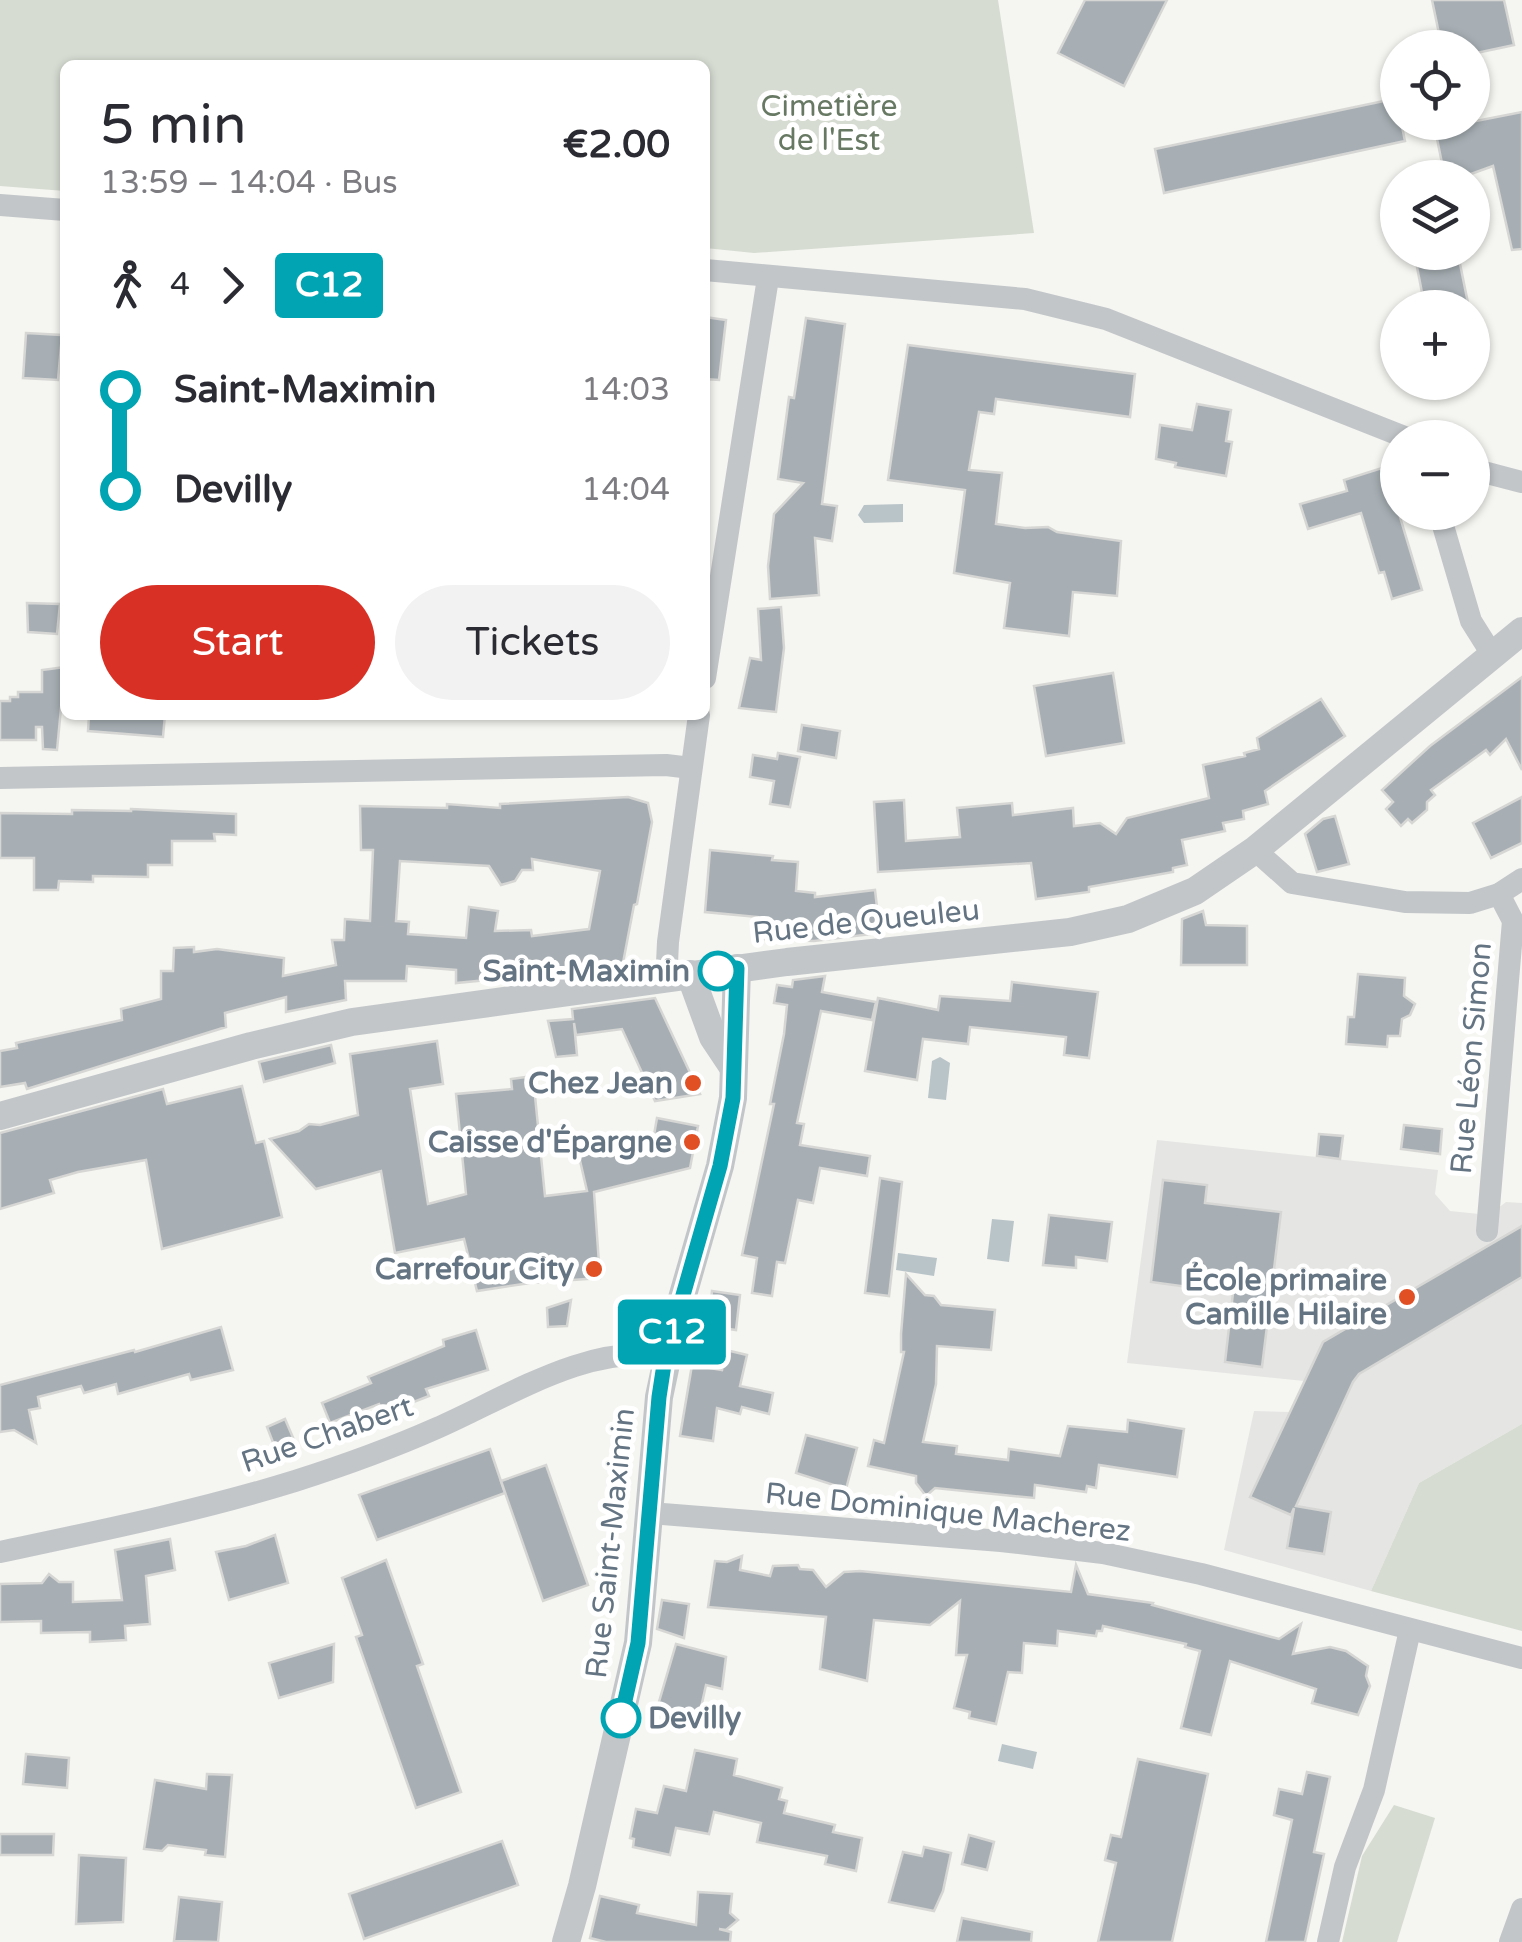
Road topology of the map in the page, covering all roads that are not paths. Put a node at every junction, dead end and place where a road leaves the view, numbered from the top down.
1 (0, 205) edge
2 (60, 210) edge
3 (710, 271) edge
4 (768, 278) junction
5 (1380, 427) edge
6 (1490, 474) edge
7 (1522, 482) edge
8 (1444, 530) edge
9 (1522, 631) edge
10 (710, 646) edge
11 (1492, 656) junction
12 (698, 720) edge
13 (691, 768) junction
14 (0, 778) edge
15 (1255, 850) junction
16 (1522, 879) edge
17 (1499, 894) junction
18 (737, 968) junction
19 (681, 976) junction
20 (732, 1066) junction
21 (0, 1116) edge
22 (1487, 1231) dead end
23 (665, 1358) junction
24 (650, 1513) junction
25 (0, 1552) edge
26 (1410, 1630) junction
27 (1522, 1658) edge
28 (1522, 1908) edge
29 (566, 1942) edge
30 (1328, 1942) edge
31 (1510, 1942) edge

1 - 2 street
3 - 4 street
4 - 5 street
4 - 10 street
6 - 7 street
8 - 11 street
9 - 11 street, Rue de Queuleu
11 - 15 street, Rue de Queuleu
12 - 13 street
13 - 14 street
13 - 19 street
15 - 17 street
15 - 18 street, Rue de Queuleu
16 - 17 street
17 - 22 street, Rue Léon Simon
18 - 19 street, Rue de Queuleu
18 - 20 street, Rue Saint-Maximin
19 - 20 street
19 - 21 street, Rue de Queuleu
20 - 23 street, Rue Saint-Maximin
23 - 24 street, Rue Saint-Maximin
23 - 25 street, Rue Chabert
24 - 26 street, Rue Dominique Macherez
24 - 29 street, Rue Saint-Maximin
26 - 27 street, Rue Dominique Macherez
26 - 30 street
28 - 31 street

